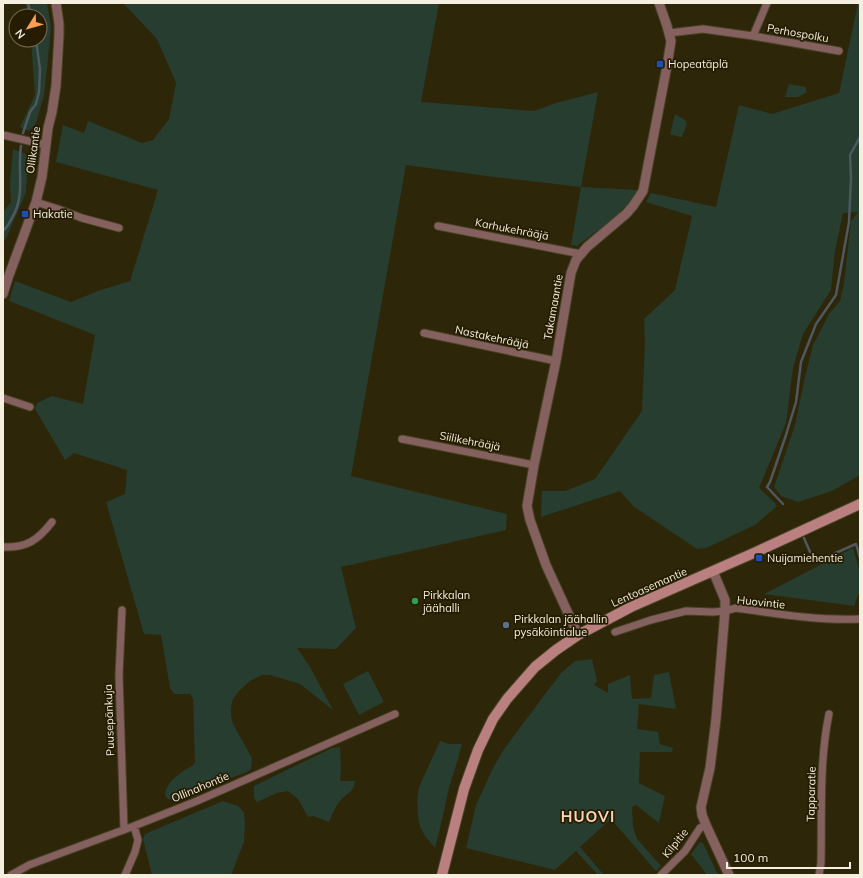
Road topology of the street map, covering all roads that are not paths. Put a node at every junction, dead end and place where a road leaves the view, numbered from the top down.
1 (56, 3) edge
2 (659, 3) edge
3 (768, 3) edge
4 (669, 33) junction
5 (753, 36) junction
6 (839, 51) dead end
7 (3, 135) edge
8 (46, 146) junction
9 (36, 202) junction
10 (438, 226) dead end
11 (119, 228) dead end
12 (581, 254) junction
13 (3, 294) edge
14 (424, 333) dead end
15 (556, 361) junction
16 (3, 398) edge
17 (30, 407) dead end
18 (402, 439) dead end
19 (534, 466) junction
20 (860, 504) edge
21 (52, 522) dead end
22 (3, 547) edge
23 (713, 571) junction
24 (122, 610) dead end
25 (725, 611) junction
26 (860, 619) edge
27 (615, 632) dead end
28 (578, 635) junction
29 (395, 714) dead end
30 (829, 714) dead end
31 (706, 825) junction
32 (134, 826) junction
33 (124, 830) junction
34 (11, 875) edge
35 (125, 875) edge
36 (442, 875) edge
37 (661, 875) edge
38 (729, 875) edge
39 (819, 875) edge

1 - 8 street, Ollikantie
2 - 4 street, Takamaantie
3 - 5 street
4 - 5 street
4 - 12 street, Takamaantie
5 - 6 street, Perhospolku
7 - 8 street
8 - 9 street, Ollikantie
9 - 11 street
9 - 13 street, Ollikantie
10 - 12 street, Karhukehrääjä
12 - 15 street, Takamaantie
14 - 15 street, Nastakehrääjä
15 - 19 street, Takamaantie
16 - 17 street
18 - 19 street, Siilikehrääjä
19 - 28 street, Takamaantie
20 - 23 main road, Lentoasemantie
21 - 22 street
23 - 25 street
23 - 28 main road, Lentoasemantie
24 - 33 street, Puusepänkuja
25 - 26 street, Huovintie
25 - 27 street, Huovintie
25 - 31 street
28 - 36 main road, Lentoasemantie
29 - 32 street, Ollinahontie
30 - 39 street, Tapparatie
31 - 37 street, Kilpitie
31 - 38 street
32 - 33 street, Ollinahontie
32 - 35 street
33 - 34 street, Ollinahontie

